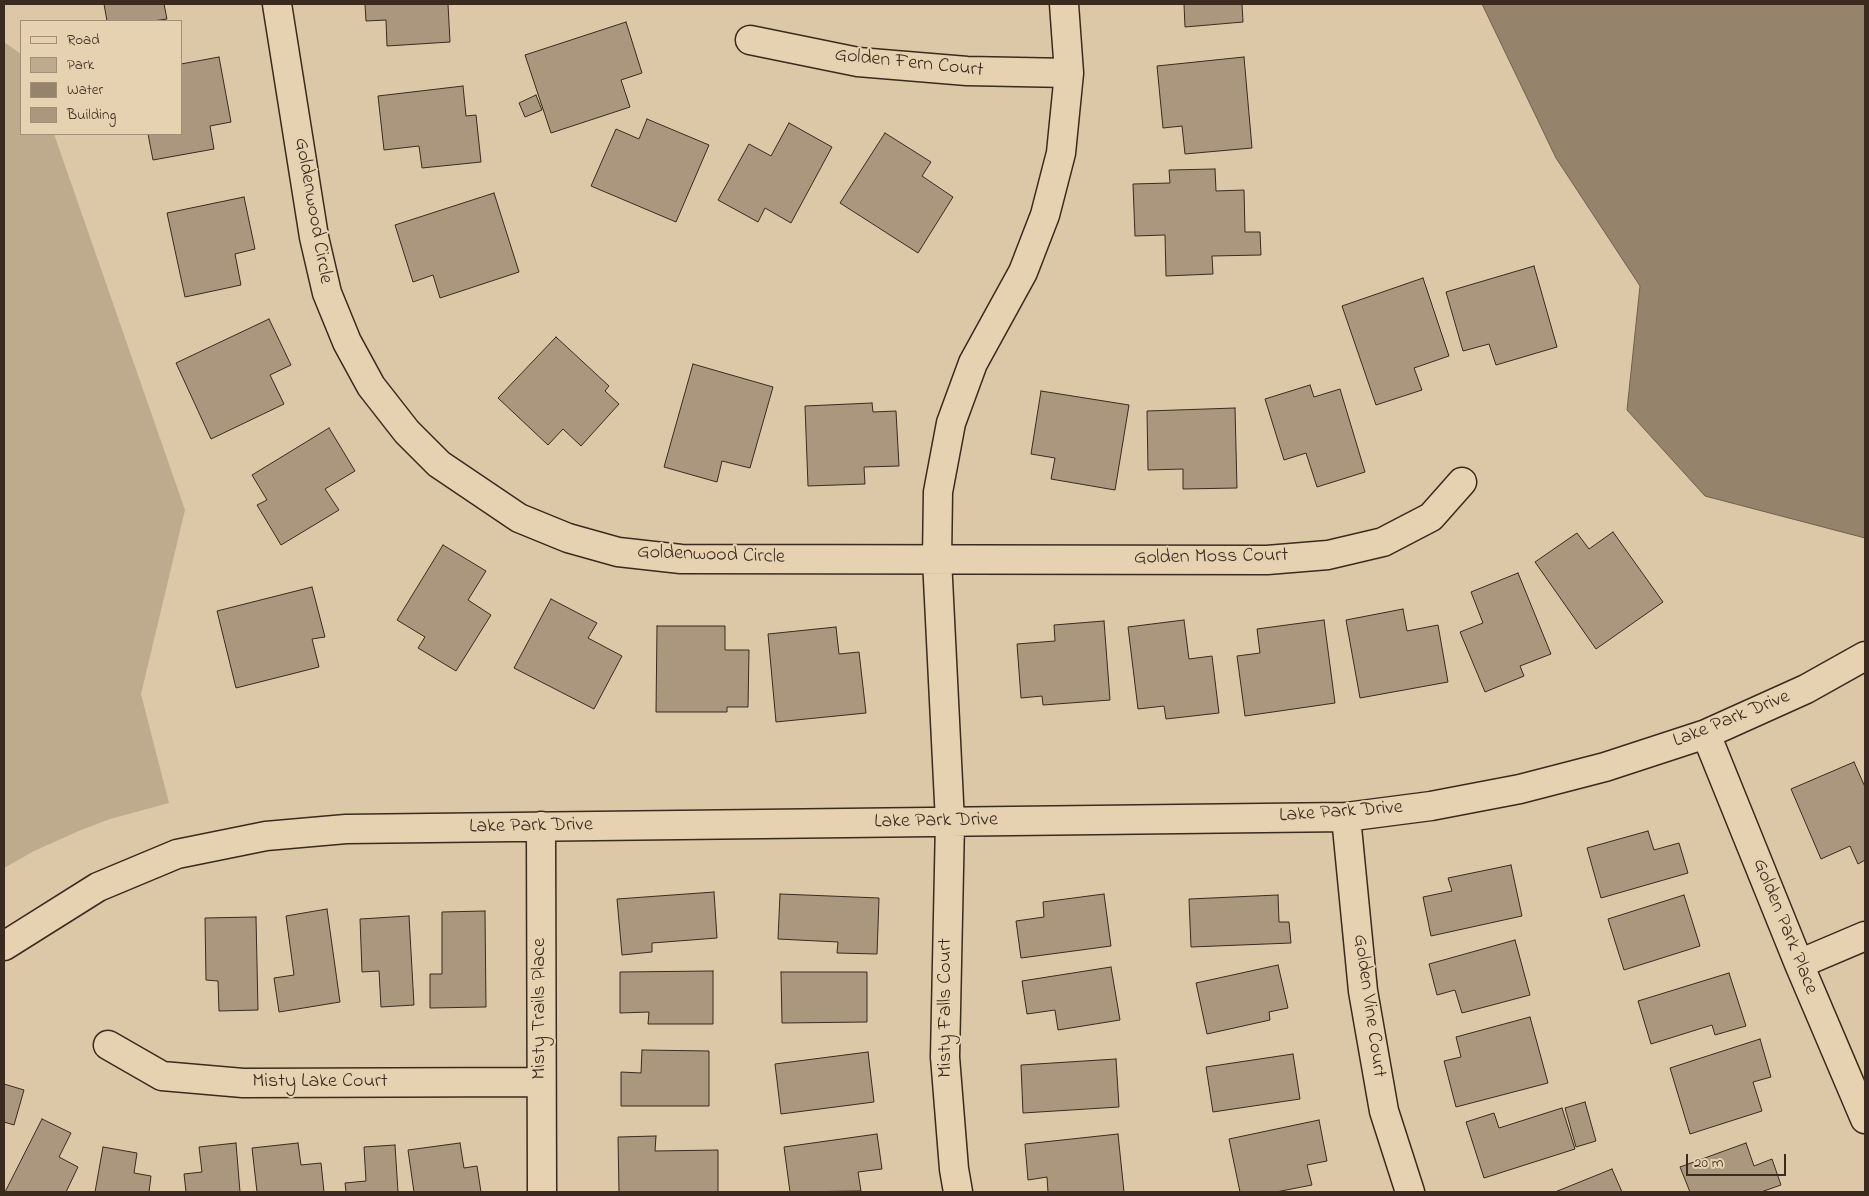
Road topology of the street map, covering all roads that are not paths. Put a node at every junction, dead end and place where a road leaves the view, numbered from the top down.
1 (277, 4) edge
2 (1064, 4) edge
3 (750, 40) dead end
4 (1068, 73) junction
5 (1462, 482) dead end
6 (937, 559) junction
7 (1865, 656) edge
8 (1706, 734) junction
9 (1346, 817) junction
10 (950, 822) junction
11 (541, 826) junction
12 (1865, 936) edge
13 (4, 946) edge
14 (1799, 964) junction
15 (108, 1045) dead end
16 (541, 1082) junction
17 (1865, 1119) edge
18 (542, 1192) edge
19 (958, 1192) edge
20 (1410, 1192) edge

1 - 6 street, Goldenwood Circle
2 - 4 street
3 - 4 street, Golden Fern Court
4 - 6 street
5 - 6 street, Golden Moss Court
6 - 10 street
7 - 8 street, Lake Park Drive
8 - 9 street, Lake Park Drive
8 - 14 street, Golden Park Place
9 - 10 street, Lake Park Drive
9 - 20 street, Golden Vine Court
10 - 11 street, Lake Park Drive
10 - 19 street, Misty Falls Court
11 - 13 street, Lake Park Drive
11 - 16 street, Misty Trails Place
12 - 14 street
14 - 17 street, Golden Park Place
15 - 16 street, Misty Lake Court
16 - 18 street, Misty Trails Place

